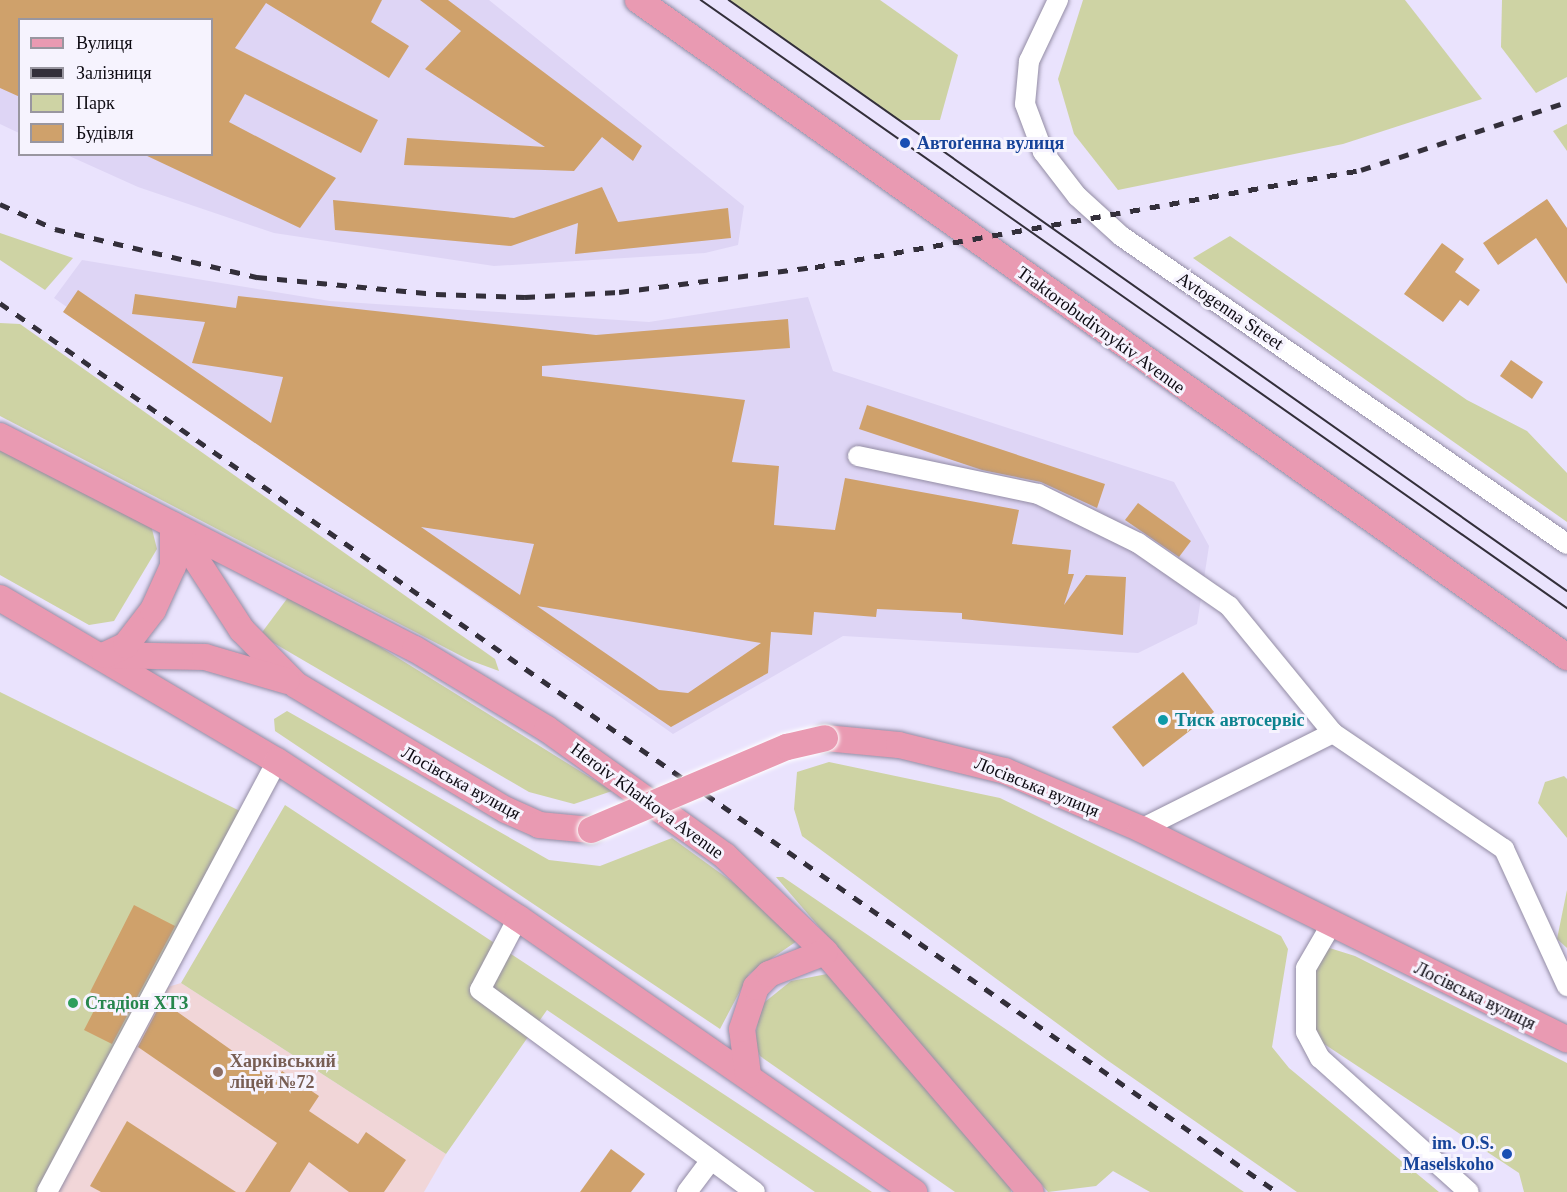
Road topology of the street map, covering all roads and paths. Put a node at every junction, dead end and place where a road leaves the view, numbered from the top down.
1 (638, 0) edge
2 (1058, 0) edge
3 (0, 436) edge
4 (858, 456) dead end
5 (173, 525) junction
6 (1567, 544) edge
7 (0, 598) edge
8 (105, 655) junction
9 (1567, 657) edge
10 (296, 684) junction
11 (1333, 733) junction
12 (277, 761) junction
13 (1141, 829) junction
14 (518, 918) junction
15 (1331, 925) junction
16 (825, 952) junction
17 (1567, 986) edge
18 (1567, 1040) edge
19 (748, 1075) junction
20 (711, 1160) junction
21 (1023, 1187) edge
22 (47, 1192) edge
23 (687, 1192) edge
24 (755, 1192) edge
25 (914, 1192) edge
26 (1469, 1192) edge

1 - 9 main road, Traktorobudivnykiv Avenue
2 - 6 street, Avtogenna Street
3 - 5 main road, Heroiv Kharkova Avenue
4 - 11 street
5 - 8 main road
5 - 10 main road
5 - 16 main road, Heroiv Kharkova Avenue
7 - 8 main road
8 - 10 main road
8 - 12 main road
10 - 13 main road, Лосівська вулиця, bridge
11 - 13 street
11 - 17 street
12 - 14 main road
12 - 22 street
13 - 15 main road, Лосівська вулиця
14 - 19 main road
14 - 20 street
15 - 18 main road, Лосівська вулиця
15 - 26 street
16 - 19 main road
16 - 21 main road, Heroiv Kharkova Avenue
19 - 25 main road
20 - 23 street
20 - 24 street

